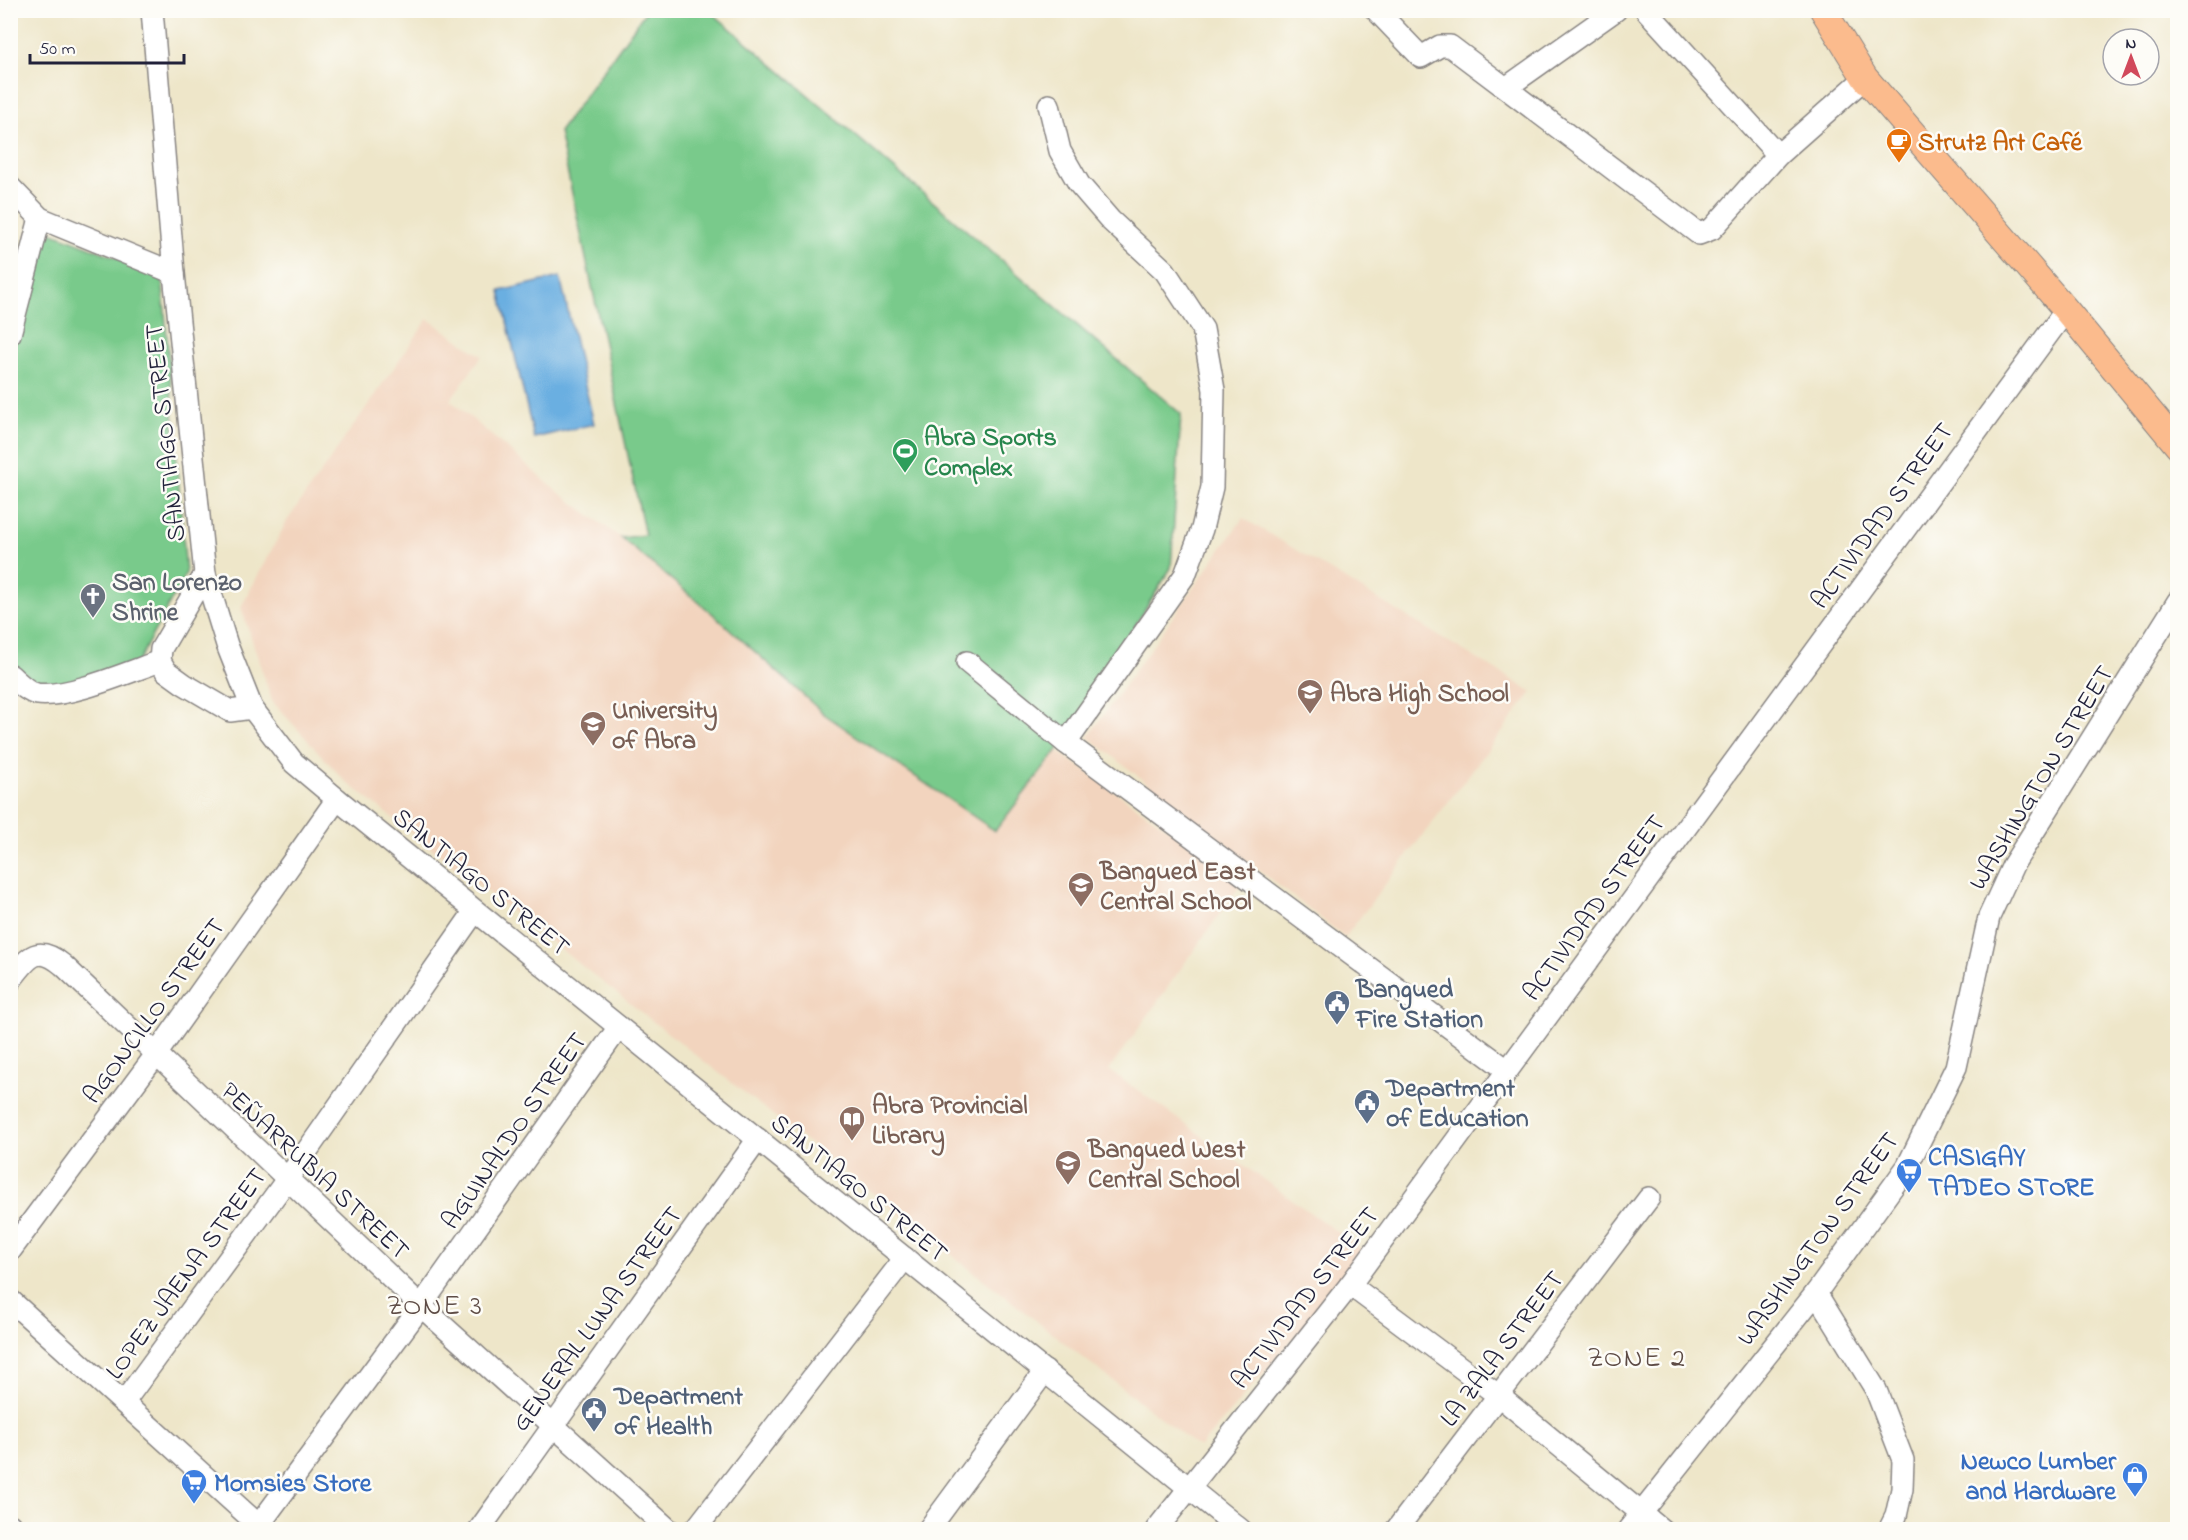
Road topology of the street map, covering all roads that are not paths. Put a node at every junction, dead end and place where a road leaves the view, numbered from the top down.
1 (152, 10) edge
2 (1376, 10) edge
3 (1616, 10) edge
4 (1646, 10) edge
5 (1823, 10) edge
6 (1865, 78) junction
7 (1507, 87) junction
8 (1049, 105) dead end
9 (1778, 155) junction
10 (10, 187) edge
11 (40, 218) junction
12 (174, 273) junction
13 (2066, 310) junction
14 (10, 334) edge
15 (2178, 446) edge
16 (205, 574) junction
17 (2178, 601) edge
18 (160, 661) junction
19 (967, 662) dead end
20 (10, 675) edge
21 (252, 708) junction
22 (1066, 743) junction
23 (337, 799) junction
24 (475, 911) junction
25 (10, 981) edge
26 (619, 1027) junction
27 (155, 1056) junction
28 (1507, 1070) junction
29 (758, 1139) junction
30 (288, 1179) junction
31 (1649, 1198) dead end
32 (10, 1251) edge
33 (905, 1258) junction
34 (1350, 1285) junction
35 (1815, 1293) junction
36 (10, 1300) edge
37 (421, 1306) junction
38 (1045, 1371) junction
39 (1499, 1396) junction
40 (123, 1402) junction
41 (553, 1424) junction
42 (1188, 1487) junction
43 (1641, 1513) junction
44 (10, 1525) edge
45 (261, 1527) edge
46 (14, 1530) edge
47 (479, 1530) edge
48 (669, 1530) edge
49 (695, 1530) edge
50 (928, 1530) edge
51 (1156, 1530) edge
52 (1241, 1530) edge
53 (1396, 1530) edge
54 (1628, 1530) edge
55 (1662, 1530) edge
56 (1889, 1530) edge

1 - 12 street, SANTIAGO STREET
2 - 7 street
3 - 7 street
4 - 9 street
5 - 6 main road
6 - 9 street
6 - 13 main road
7 - 9 street
8 - 22 street
10 - 11 street
11 - 12 street
11 - 14 street
12 - 16 street, SANTIAGO STREET
13 - 15 main road
13 - 28 street, ACTIVIDAD STREET
16 - 18 street
16 - 21 street, SANTIAGO STREET
17 - 35 street, WASHINGTON STREET
18 - 20 street
18 - 21 street
19 - 22 street
21 - 23 street, SANTIAGO STREET
22 - 28 street
23 - 24 street, SANTIAGO STREET
23 - 27 street, AGONCILLO STREET
24 - 26 street, SANTIAGO STREET
24 - 30 street, LOPEZ JAENA STREET
25 - 27 street, PEÑARRUBIA STREET
26 - 29 street, SANTIAGO STREET
26 - 37 street, AGUINALDO STREET
27 - 30 street, PEÑARRUBIA STREET
27 - 32 street, AGONCILLO STREET
28 - 34 street, ACTIVIDAD STREET
29 - 33 street, SANTIAGO STREET
29 - 41 street, GENERAL LUNA STREET
30 - 37 street, PEÑARRUBIA STREET
30 - 40 street, LOPEZ JAENA STREET
31 - 39 street, LA ZALA STREET
33 - 38 street, SANTIAGO STREET
33 - 49 street
34 - 39 street
34 - 42 street, ACTIVIDAD STREET
35 - 43 street, WASHINGTON STREET
35 - 56 street
36 - 40 street
37 - 41 street, PEÑARRUBIA STREET
37 - 45 street, AGUINALDO STREET
38 - 42 street, SANTIAGO STREET
38 - 50 street
39 - 43 street
39 - 53 street, LA ZALA STREET
40 - 45 street
41 - 47 street, GENERAL LUNA STREET
41 - 48 street, PEÑARRUBIA STREET
42 - 51 street, ACTIVIDAD STREET
42 - 52 street, SANTIAGO STREET
43 - 54 street, WASHINGTON STREET
43 - 55 street
44 - 46 street

